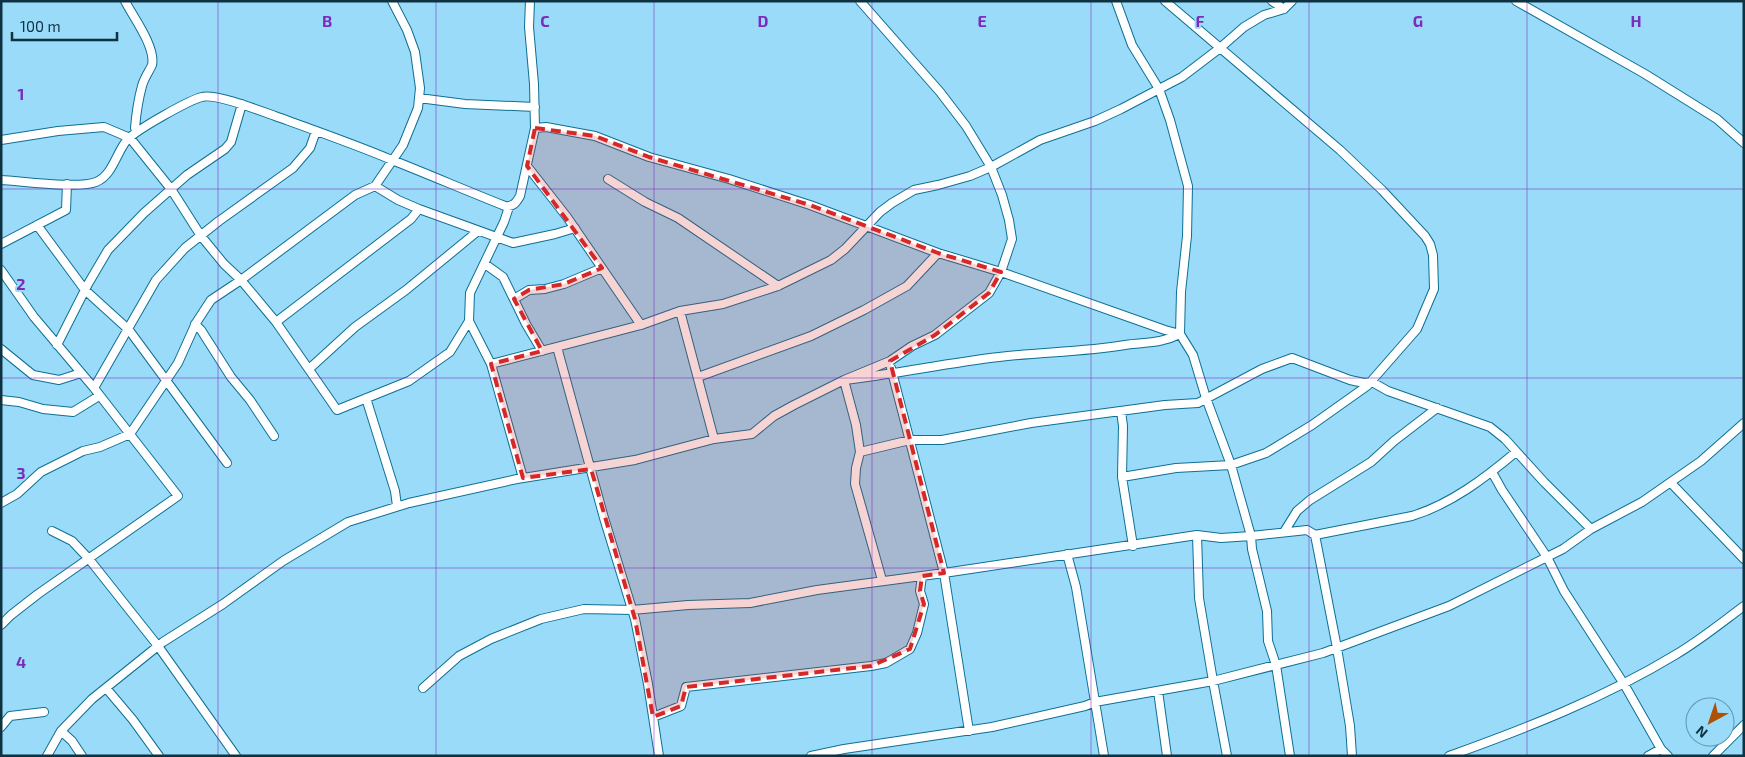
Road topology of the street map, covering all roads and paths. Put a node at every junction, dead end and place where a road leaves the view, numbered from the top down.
1 (125, 1) edge
2 (392, 1) edge
3 (530, 1) edge
4 (860, 1) edge
5 (1116, 1) edge
6 (1165, 1) edge
7 (1272, 1) edge
8 (1292, 1) edge
9 (1516, 1) edge
10 (1284, 9) junction
11 (1220, 48) junction
12 (1159, 89) junction
13 (419, 98) junction
14 (242, 104) junction
15 (535, 107) junction
16 (535, 128) junction
17 (137, 131) junction
18 (316, 131) junction
19 (130, 138) junction
20 (1, 140) edge
21 (1744, 143) edge
22 (393, 160) junction
23 (527, 166) junction
24 (991, 167) junction
25 (1, 180) edge
26 (608, 180) dead end
27 (67, 184) junction
28 (375, 186) junction
29 (171, 189) junction
30 (509, 207) junction
31 (419, 210) junction
32 (37, 226) junction
33 (867, 226) junction
34 (575, 228) junction
35 (478, 230) junction
36 (201, 236) junction
37 (496, 238) junction
38 (1, 244) edge
39 (938, 253) junction
40 (485, 264) junction
41 (602, 268) junction
42 (1, 270) edge
43 (1001, 272) junction
44 (241, 280) junction
45 (778, 286) junction
46 (85, 290) junction
47 (514, 299) junction
48 (680, 312) junction
49 (276, 322) junction
50 (469, 322) junction
51 (195, 324) junction
52 (641, 325) junction
53 (129, 330) junction
54 (1180, 334) junction
55 (57, 345) junction
56 (557, 347) junction
57 (1, 349) edge
58 (542, 351) junction
59 (890, 361) junction
60 (491, 364) junction
61 (309, 369) junction
62 (893, 372) junction
63 (81, 373) junction
64 (698, 377) junction
65 (844, 380) junction
66 (166, 381) junction
67 (1372, 382) junction
68 (94, 388) junction
69 (99, 396) junction
70 (366, 398) junction
71 (1206, 398) junction
72 (1, 400) edge
73 (1437, 408) junction
74 (1121, 411) junction
75 (1744, 423) edge
76 (130, 434) junction
77 (274, 436) dead end
78 (714, 440) junction
79 (910, 440) junction
80 (860, 452) junction
81 (1516, 452) junction
82 (227, 463) dead end
83 (1231, 465) junction
84 (591, 468) junction
85 (1492, 472) junction
86 (1122, 477) junction
87 (523, 478) junction
88 (1671, 483) junction
89 (1, 503) edge
90 (397, 506) junction
91 (1591, 529) junction
92 (52, 531) dead end
93 (1284, 532) junction
94 (1197, 535) junction
95 (1315, 535) junction
96 (1251, 536) junction
97 (1133, 546) junction
98 (1067, 554) junction
99 (1547, 558) junction
100 (89, 559) junction
101 (1744, 559) edge
102 (944, 573) junction
103 (922, 576) junction
104 (882, 580) junction
105 (1744, 606) edge
106 (632, 610) junction
107 (1, 625) edge
108 (158, 646) junction
109 (1338, 648) junction
110 (1276, 665) junction
111 (1212, 681) junction
112 (1624, 684) junction
113 (106, 688) junction
114 (423, 688) dead end
115 (1158, 691) junction
116 (1095, 702) junction
117 (44, 712) dead end
118 (653, 717) junction
119 (1744, 725) edge
120 (1, 727) edge
121 (61, 731) junction
122 (969, 731) junction
123 (1661, 749) junction
124 (845, 752) edge
125 (48, 756) edge
126 (82, 756) edge
127 (159, 756) edge
128 (236, 756) edge
129 (659, 756) edge
130 (812, 756) edge
131 (1104, 756) edge
132 (1167, 756) edge
133 (1227, 756) edge
134 (1290, 756) edge
135 (1352, 756) edge
136 (1449, 756) edge
137 (1648, 756) edge
138 (1668, 756) edge
139 (1713, 756) edge

1 - 17 street
2 - 13 street
3 - 15 street
4 - 24 street
5 - 12 street
6 - 11 street
7 - 10 street
8 - 10 street
9 - 21 street
10 - 11 street
11 - 12 street
11 - 67 street
12 - 24 street
12 - 54 street
13 - 15 street
13 - 22 street
14 - 17 street
14 - 18 street
14 - 29 street
15 - 16 street
16 - 23 street
16 - 33 street
17 - 19 street
18 - 22 street
18 - 36 street
19 - 20 street
19 - 27 street
19 - 29 street
22 - 28 street
22 - 30 street
23 - 30 street
23 - 34 street
24 - 33 street
24 - 43 street
25 - 27 street
26 - 45 street
27 - 32 street
28 - 31 street
28 - 44 street
29 - 36 street
29 - 46 street
30 - 37 street
31 - 35 street
31 - 49 street
32 - 38 street
32 - 46 street
33 - 39 street
33 - 45 street
34 - 37 street
34 - 41 street
35 - 37 street
35 - 61 street
36 - 44 street
36 - 53 street
37 - 40 street
39 - 43 street
39 - 64 street
40 - 47 street
40 - 50 street
41 - 47 street
41 - 52 street
42 - 55 street
43 - 54 street
43 - 59 street
44 - 49 street
44 - 51 street
45 - 48 street
46 - 53 street
46 - 55 street
47 - 58 street
48 - 52 street
48 - 64 street
49 - 61 street
50 - 60 street
50 - 70 street
51 - 66 street
51 - 77 street
52 - 56 street
53 - 66 street
53 - 68 street
54 - 62 street
54 - 71 street
55 - 63 street
56 - 58 street
56 - 84 street
57 - 63 street
58 - 60 street
59 - 62 street
59 - 65 street
60 - 87 street
61 - 70 street
62 - 65 street
62 - 79 street
63 - 68 street
64 - 78 street
65 - 78 street
65 - 80 street
66 - 76 street
66 - 82 street
67 - 71 street
67 - 73 street
67 - 83 street
68 - 69 street
69 - 72 street
69 - 76 street
70 - 90 street
71 - 74 street
71 - 83 street
73 - 81 street
73 - 93 street
74 - 79 street
74 - 86 street
75 - 88 street
76 - 89 street
76 - 100 street
78 - 84 street
79 - 80 street
79 - 102 street
80 - 104 street
81 - 85 street
81 - 91 street
83 - 86 street
83 - 96 street
84 - 87 street
84 - 106 street
85 - 95 street
85 - 99 street
86 - 97 street
87 - 90 street
88 - 91 street
88 - 101 street
90 - 108 street
91 - 99 street
92 - 100 street
93 - 95 street
93 - 96 street
94 - 96 street
94 - 97 street
94 - 111 street
95 - 109 street
96 - 110 street
97 - 98 street
98 - 102 street
98 - 116 street
99 - 109 street
99 - 112 street
100 - 107 street
100 - 108 street
102 - 103 street
102 - 122 street
103 - 104 street
103 - 118 street
104 - 106 street
105 - 112 street
106 - 114 street
106 - 118 street
108 - 113 street
108 - 128 street
109 - 110 street
109 - 135 street
110 - 111 street
110 - 134 street
111 - 115 street
111 - 133 street
112 - 123 street
112 - 136 street
113 - 121 street
113 - 127 street
115 - 116 street
115 - 132 street
116 - 122 street
116 - 131 street
117 - 120 street
118 - 129 street
119 - 139 street
121 - 125 street
121 - 126 street
122 - 124 street
123 - 137 street
123 - 138 street
124 - 130 street

